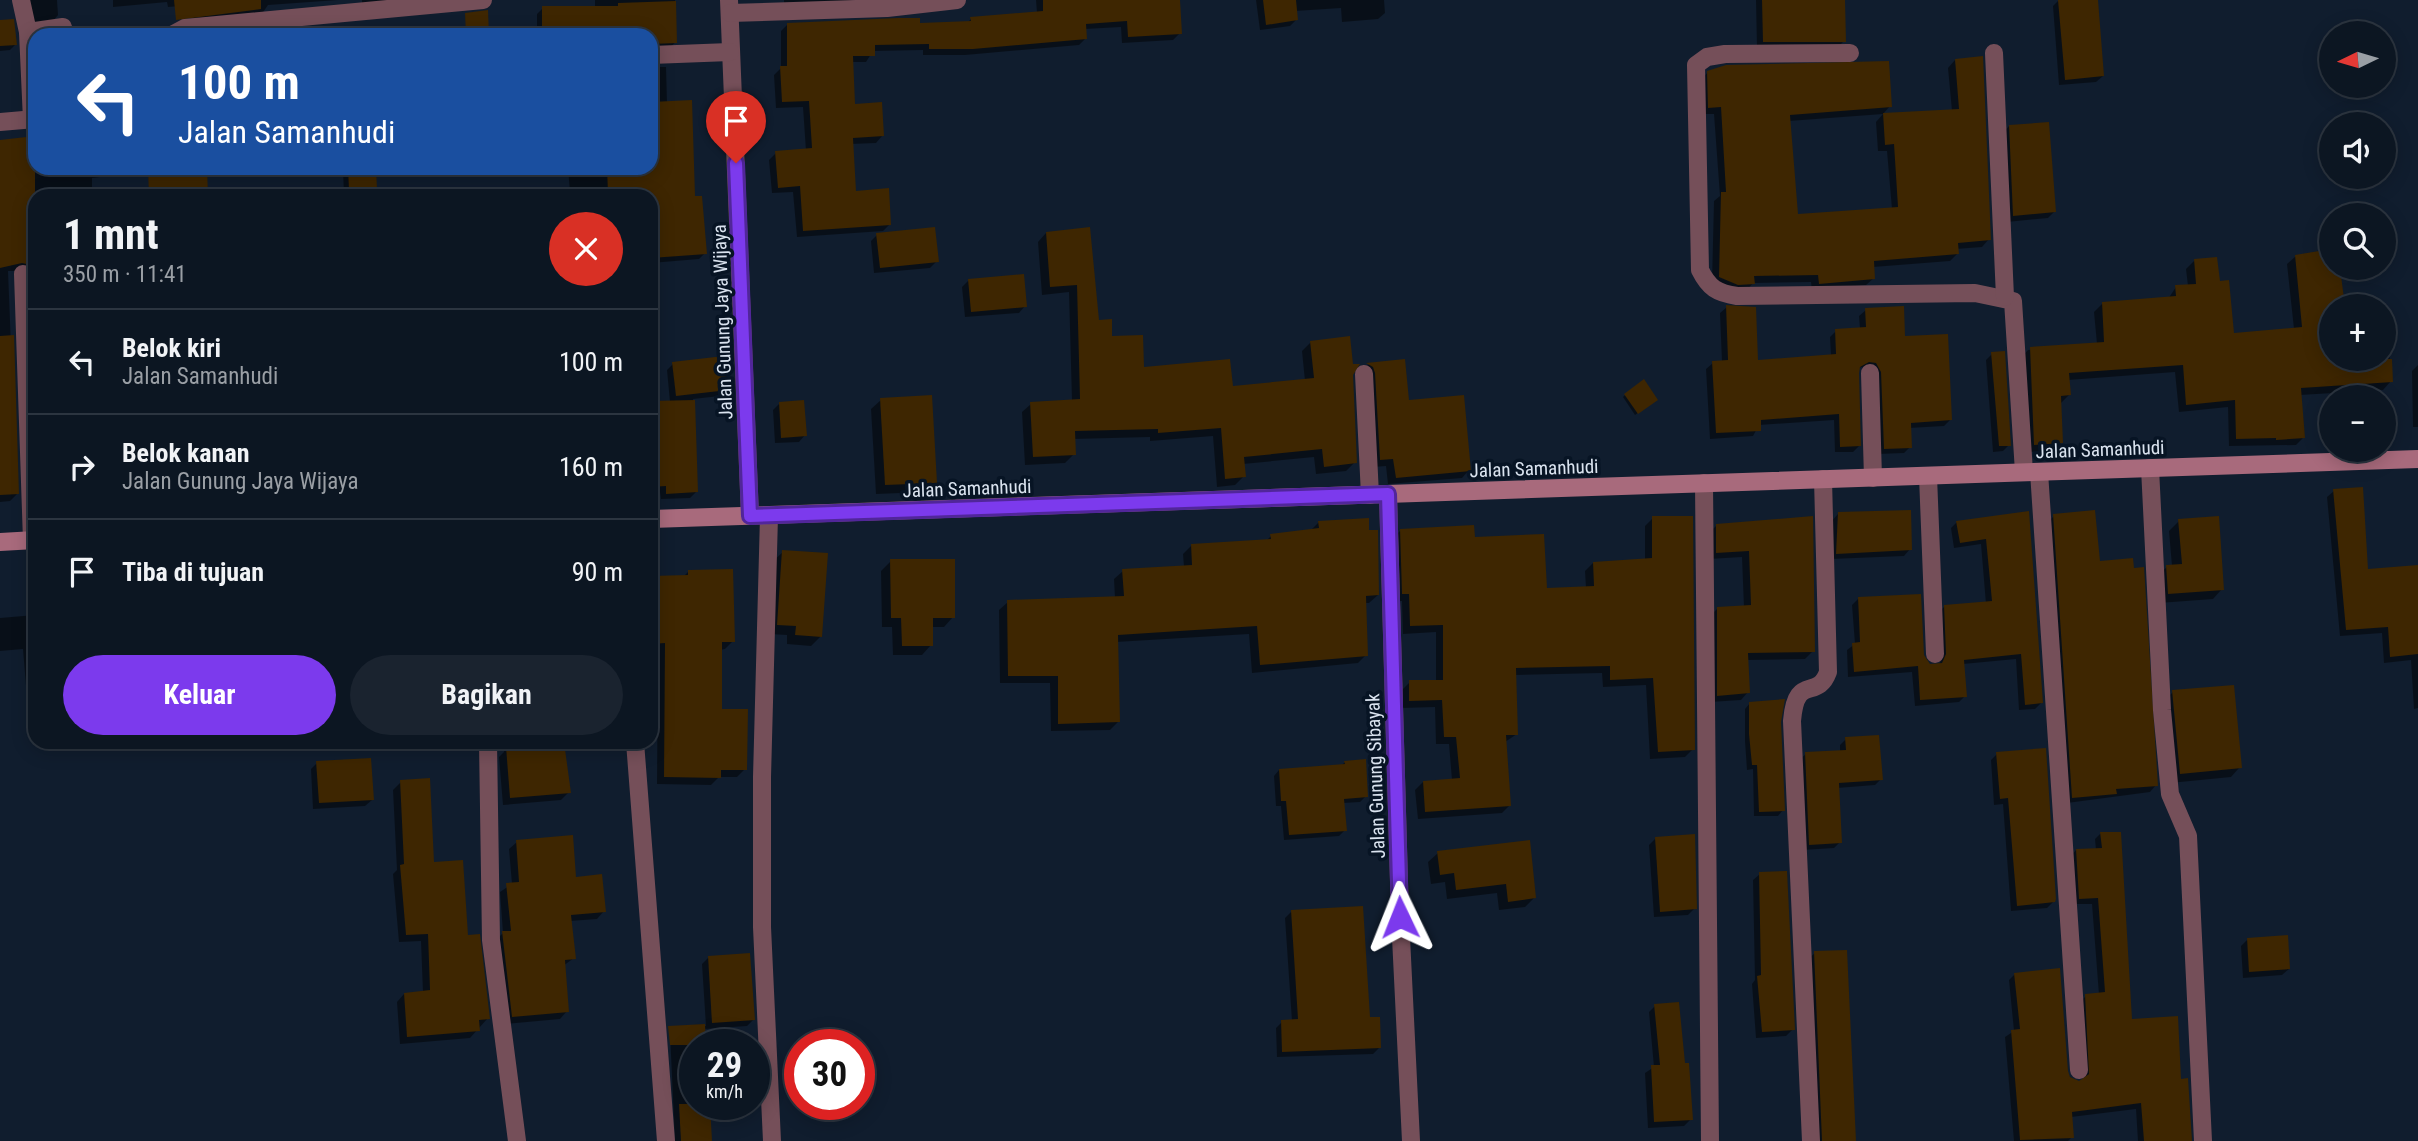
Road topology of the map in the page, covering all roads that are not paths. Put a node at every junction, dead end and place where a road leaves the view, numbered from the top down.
1 (20, 0) edge
2 (483, 0) edge
3 (957, 0) edge
4 (730, 6) edge
5 (63, 27) dead end
6 (56, 28) edge
7 (185, 28) edge
8 (28, 32) edge
9 (730, 52) junction
10 (1994, 52) dead end
11 (1850, 53) dead end
12 (658, 55) edge
13 (28, 120) edge
14 (0, 122) edge
15 (23, 274) dead end
16 (2005, 297) junction
17 (1870, 373) dead end
18 (1364, 374) dead end
19 (28, 395) edge
20 (2418, 459) edge
21 (2150, 468) junction
22 (2032, 472) junction
23 (1928, 476) junction
24 (1873, 478) junction
25 (1824, 479) junction
26 (1704, 483) junction
27 (1379, 494) junction
28 (750, 516) junction
29 (769, 516) junction
30 (658, 519) edge
31 (28, 540) edge
32 (0, 542) edge
33 (1936, 654) dead end
34 (488, 749) edge
35 (636, 749) edge
36 (2079, 1070) dead end
37 (517, 1141) edge
38 (666, 1141) edge
39 (772, 1141) edge
40 (1411, 1141) edge
41 (1710, 1141) edge
42 (1811, 1141) edge
43 (2203, 1141) edge

1 - 8 street
2 - 7 street
3 - 4 street
4 - 9 street, Jalan Gunung Jaya Wijaya
5 - 6 street
9 - 12 street
9 - 28 street, Jalan Gunung Jaya Wijaya
10 - 16 street
11 - 16 street
13 - 14 street
15 - 19 street
16 - 22 street
17 - 24 street
18 - 27 street, Jalan Gunung Sibayak
20 - 21 street, Jalan Samanhudi
21 - 22 street, Jalan Samanhudi
21 - 43 street
22 - 23 street, Jalan Samanhudi
22 - 36 street
23 - 24 street, Jalan Samanhudi
23 - 33 street
24 - 25 street, Jalan Samanhudi
25 - 26 street, Jalan Samanhudi
25 - 42 street
26 - 27 street, Jalan Samanhudi
26 - 41 street
27 - 29 street, Jalan Samanhudi
27 - 40 street, Jalan Gunung Sibayak
28 - 29 street, Jalan Samanhudi
28 - 30 street, Jalan Samanhudi
29 - 39 street
31 - 32 street
34 - 37 street
35 - 38 street

